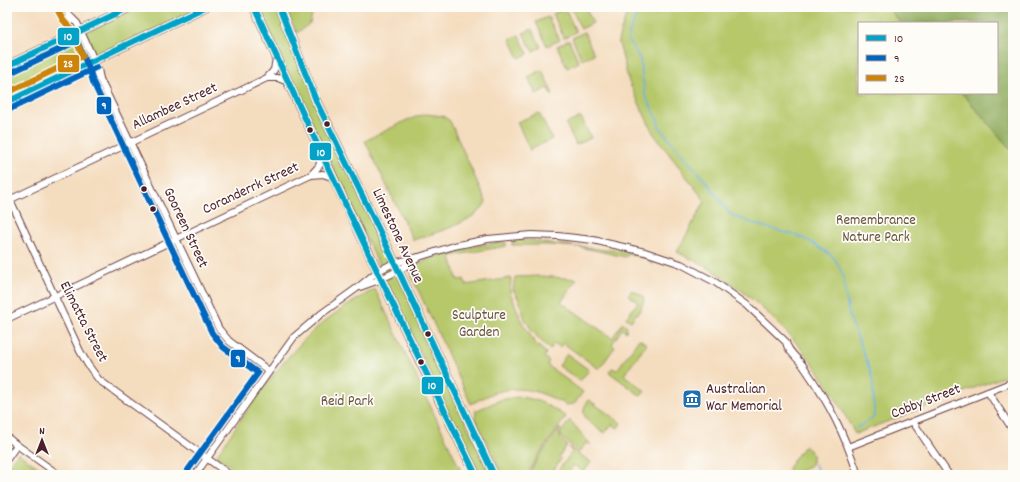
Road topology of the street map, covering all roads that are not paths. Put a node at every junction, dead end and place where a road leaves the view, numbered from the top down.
1 (65, 7) edge
2 (130, 7) edge
3 (205, 7) edge
4 (254, 7) edge
5 (279, 7) edge
6 (77, 32) junction
7 (276, 56) junction
8 (91, 61) junction
9 (7, 66) edge
10 (267, 78) junction
11 (288, 82) junction
12 (7, 102) edge
13 (130, 142) junction
14 (322, 153) junction
15 (311, 175) junction
16 (334, 178) junction
17 (7, 193) edge
18 (9, 200) edge
19 (176, 238) junction
20 (396, 267) junction
21 (380, 275) junction
22 (55, 297) junction
23 (7, 319) edge
24 (269, 371) junction
25 (1013, 382) edge
26 (988, 392) junction
27 (913, 422) junction
28 (1013, 430) edge
29 (7, 438) edge
30 (17, 445) junction
31 (848, 447) junction
32 (7, 458) edge
33 (206, 458) junction
34 (60, 475) edge
35 (195, 475) edge
36 (230, 475) edge
37 (476, 475) edge
38 (494, 475) edge
39 (858, 475) edge
40 (949, 475) edge

1 - 6 street, Gooreen Street
2 - 6 main road
3 - 8 main road
4 - 7 main road
5 - 20 main road, Limestone Avenue
6 - 8 street, Gooreen Street
6 - 9 main road
7 - 10 street
7 - 11 main road
8 - 12 main road
8 - 13 street, Gooreen Street
10 - 11 street
10 - 13 street, Allambee Street
11 - 14 main road
13 - 18 street, Allambee Street
13 - 19 street, Gooreen Street
14 - 15 street, Coranderrk Street
14 - 16 main road
15 - 16 street, Coranderrk Street
15 - 19 street, Coranderrk Street
16 - 21 main road
17 - 18 street, Elimatta Street
18 - 22 street, Elimatta Street
19 - 22 street, Coranderrk Street
19 - 24 street, Gooreen Street
20 - 21 street
20 - 31 street
20 - 38 main road, Limestone Avenue
21 - 24 street
21 - 37 main road
22 - 23 street, Coranderrk Street
22 - 33 street, Elimatta Street
24 - 33 street
25 - 26 street, Cobby Street
26 - 27 street, Cobby Street
26 - 28 street
27 - 31 street, Cobby Street
27 - 40 street
29 - 30 street
30 - 32 street
30 - 34 street
31 - 39 street
33 - 35 street
33 - 36 street, Elimatta Street

